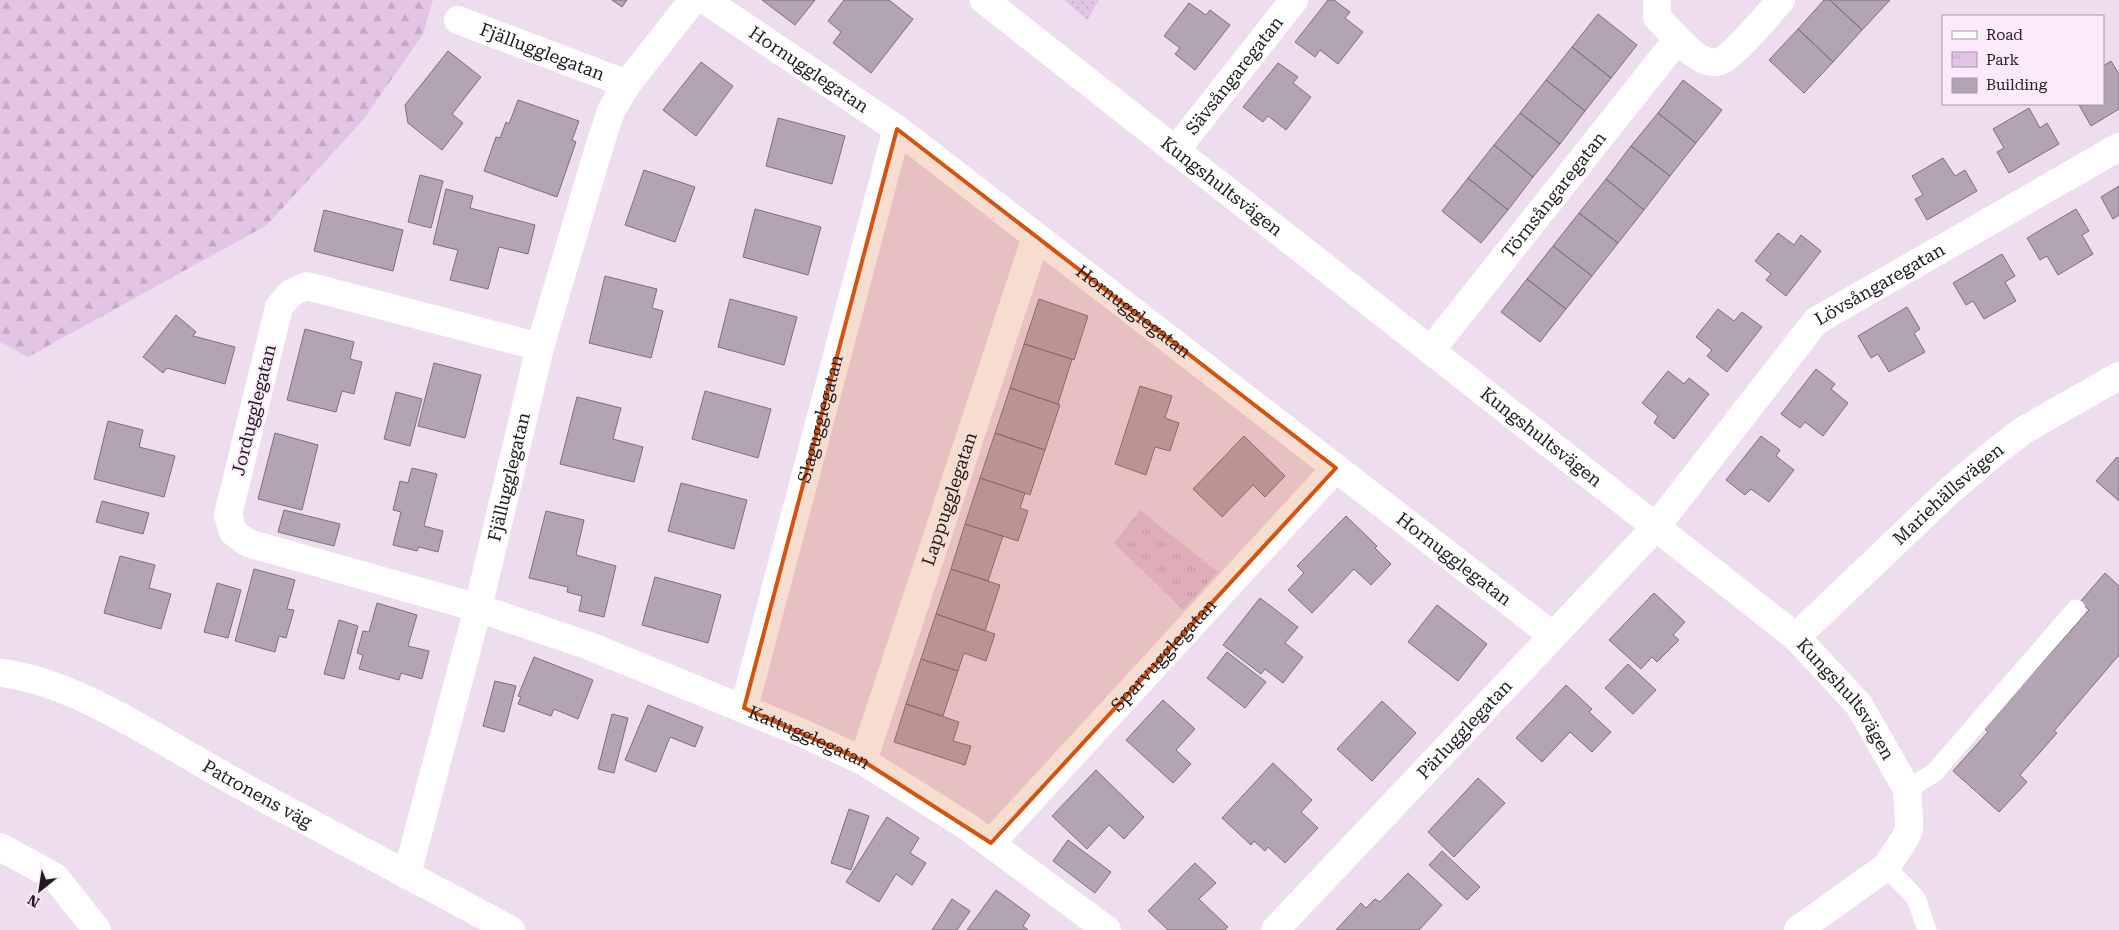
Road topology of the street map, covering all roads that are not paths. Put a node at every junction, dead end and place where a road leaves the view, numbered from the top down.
1 (693, 0) edge
2 (705, 0) edge
3 (984, 0) edge
4 (1294, 0) edge
5 (1657, 0) edge
6 (1781, 0) edge
7 (458, 20) dead end
8 (1677, 40) junction
9 (627, 84) junction
10 (897, 130) junction
11 (2119, 147) edge
12 (1175, 151) junction
13 (1036, 237) junction
14 (540, 347) junction
15 (1431, 350) junction
16 (2119, 376) edge
17 (1336, 468) junction
18 (1655, 528) junction
19 (478, 608) junction
20 (2076, 609) dead end
21 (1552, 635) junction
22 (1796, 637) junction
23 (0, 673) edge
24 (744, 708) junction
25 (863, 761) junction
26 (1907, 789) junction
27 (991, 843) junction
28 (0, 847) edge
29 (1886, 867) junction
30 (407, 874) junction
31 (97, 930) edge
32 (511, 930) edge
33 (1107, 930) edge
34 (1275, 930) edge
35 (1798, 930) edge
36 (1927, 930) edge

1 - 9 street, Fjällugglegatan
2 - 10 street, Hornugglegatan
3 - 12 street, Kungshultsvägen
4 - 12 street, Sävsångaregatan
5 - 8 street
6 - 8 street
7 - 9 street, Fjällugglegatan
8 - 15 street, Törnsångaregatan
9 - 14 street, Fjällugglegatan
10 - 13 street, Hornugglegatan
10 - 24 street, Slagugglegatan
11 - 18 street, Lövsångaregatan
12 - 15 street, Kungshultsvägen
13 - 17 street, Hornugglegatan
13 - 25 street, Lappugglegatan
14 - 19 street, Fjällugglegatan
14 - 19 street, Jordugglegatan
15 - 18 street, Kungshultsvägen
16 - 22 street, Mariehällsvägen
17 - 21 street, Hornugglegatan
17 - 27 street, Sparvugglegatan
18 - 21 street, Pärlugglegatan
18 - 22 street, Kungshultsvägen
19 - 24 street, Kattugglegatan
19 - 30 street, Fjällugglegatan
20 - 26 lane
21 - 34 street, Pärlugglegatan
22 - 26 street, Kungshultsvägen
23 - 30 street, Patronens väg
24 - 25 street, Kattugglegatan
25 - 27 street, Kattugglegatan
26 - 29 street, Kungshultsvägen
27 - 33 street, Kattugglegatan
28 - 31 street
29 - 35 street, Kungshultsvägen
29 - 36 lane
30 - 32 street, Patronens väg

